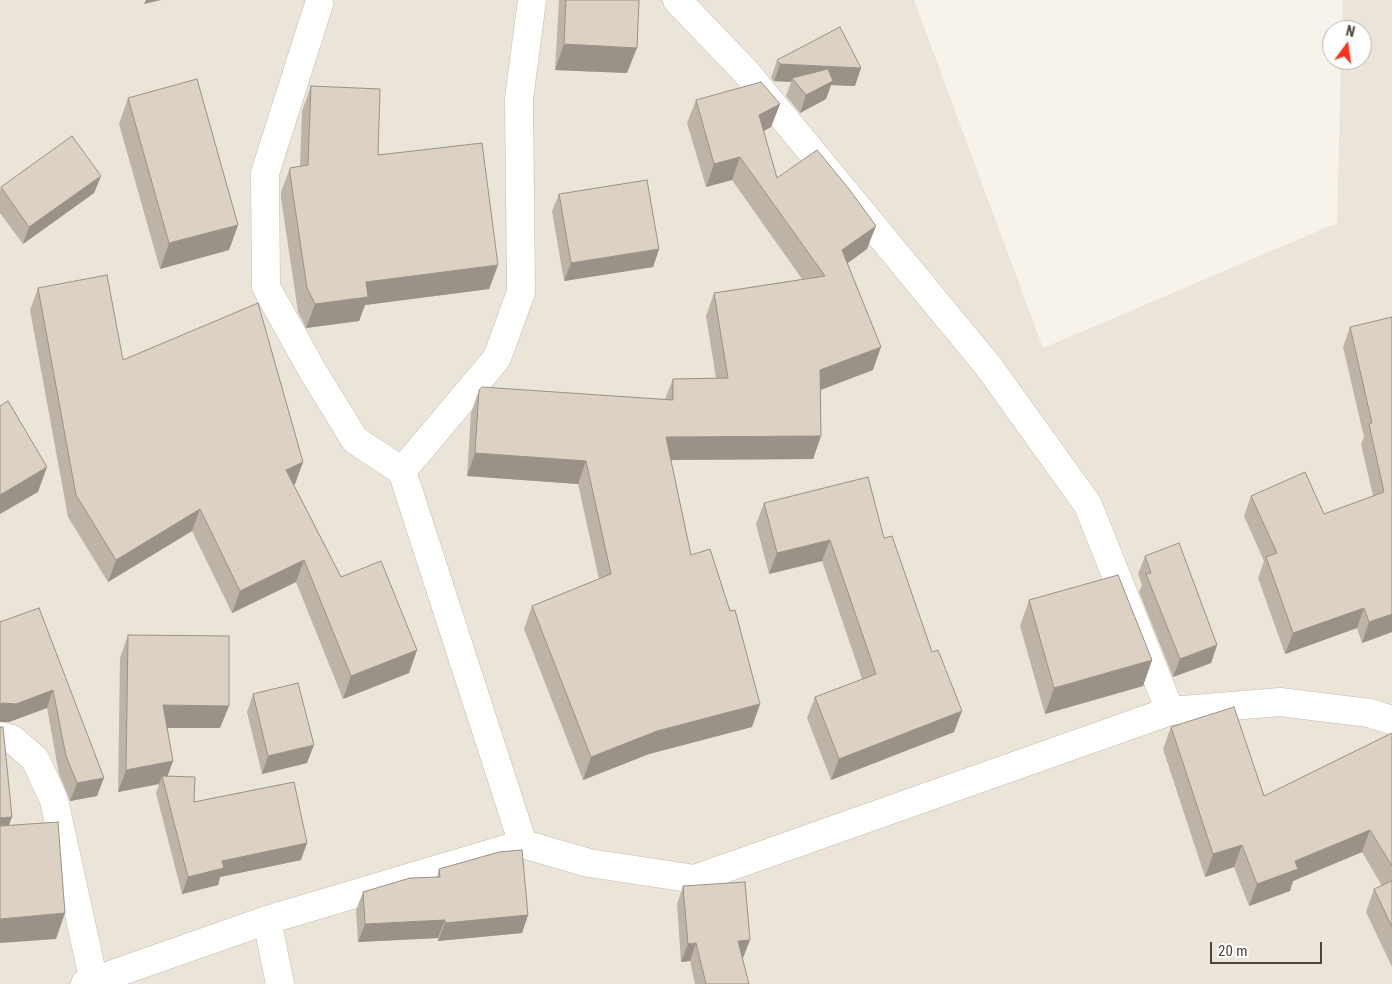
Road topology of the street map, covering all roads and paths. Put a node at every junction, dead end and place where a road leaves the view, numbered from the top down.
1 (532, 0) edge
2 (677, 0) edge
3 (319, 4) dead end
4 (402, 470) junction
5 (1170, 711) junction
6 (1392, 720) edge
7 (0, 736) edge
8 (523, 844) junction
9 (267, 920) junction
10 (90, 983) edge
11 (280, 984) edge

1 - 4 street
2 - 5 street
3 - 4 street
4 - 8 street
5 - 6 street
5 - 8 street
7 - 10 street
8 - 9 street
9 - 10 street
9 - 11 street

